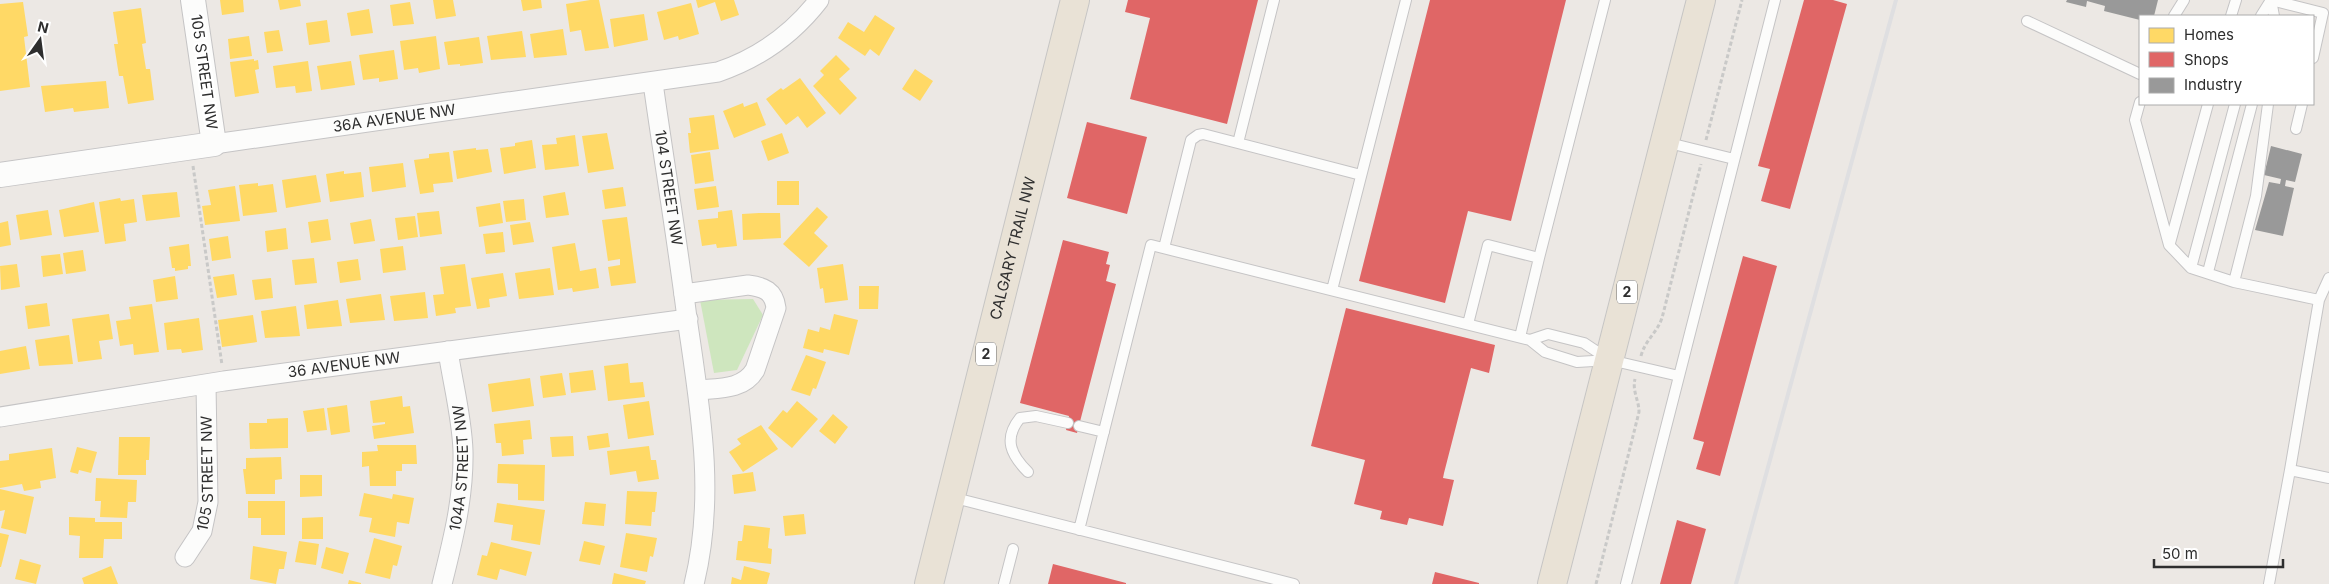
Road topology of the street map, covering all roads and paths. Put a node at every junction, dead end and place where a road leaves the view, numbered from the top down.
1 (194, 0) edge
2 (819, 0) edge
3 (1075, 0) edge
4 (1274, 0) edge
5 (1406, 0) edge
6 (1605, 0) edge
7 (1701, 0) edge
8 (1742, 0) edge
9 (1775, 0) edge
10 (2184, 0) edge
11 (2236, 0) edge
12 (2262, 0) edge
13 (2271, 0) edge
14 (2326, 14) edge
15 (2175, 15) edge
16 (2232, 15) edge
17 (2262, 15) edge
18 (2274, 15) edge
19 (2027, 21) dead end
20 (2314, 55) edge
21 (2139, 74) edge
22 (652, 83) junction
23 (2139, 105) edge
24 (2208, 105) edge
25 (2235, 105) edge
26 (2252, 105) edge
27 (2268, 105) edge
28 (2302, 105) edge
29 (2296, 129) dead end
30 (1664, 142) junction
31 (1238, 143) junction
32 (214, 144) junction
33 (1704, 151) junction
34 (1734, 159) junction
35 (193, 163) dead end
36 (0, 175) edge
37 (1361, 175) junction
38 (2170, 245) junction
39 (1164, 248) junction
40 (1539, 258) junction
41 (2191, 268) junction
42 (2208, 272) junction
43 (2329, 278) edge
44 (2234, 282) junction
45 (1332, 290) junction
46 (684, 294) junction
47 (2319, 300) junction
48 (688, 319) junction
49 (1468, 324) junction
50 (1520, 337) junction
51 (1530, 340) junction
52 (448, 351) junction
53 (1610, 360) junction
54 (1638, 366) junction
55 (223, 371) dead end
56 (1679, 376) junction
57 (206, 385) junction
58 (698, 390) junction
59 (0, 417) edge
60 (1068, 423) dead end
61 (1079, 426) dead end
62 (1104, 432) junction
63 (2290, 470) junction
64 (1028, 472) dead end
65 (2329, 478) edge
66 (950, 497) junction
67 (1079, 530) junction
68 (1013, 549) dead end
69 (185, 557) dead end
70 (442, 584) edge
71 (694, 584) edge
72 (929, 584) edge
73 (1004, 584) edge
74 (1294, 584) edge
75 (1552, 584) edge
76 (1596, 584) edge
77 (1626, 584) edge
78 (2269, 584) edge

1 - 32 street, 105 STREET NW
2 - 22 street, 36A AVENUE NW
3 - 66 highway, CALGARY TRAIL NW / 2
4 - 31 lane
5 - 37 lane
6 - 40 lane
7 - 30 highway, 2
8 - 33 path
9 - 34 lane
10 - 15 lane
11 - 16 lane
12 - 13 lane
13 - 14 lane
13 - 17 lane
13 - 18 lane
14 - 20 lane
19 - 21 lane
22 - 32 street, 36A AVENUE NW
22 - 46 street, 104 STREET NW
23 - 38 lane
24 - 38 lane
25 - 41 lane
26 - 42 lane
27 - 44 lane
28 - 29 lane
30 - 33 lane
30 - 53 highway, 2
31 - 37 lane
31 - 39 lane
32 - 36 street, 36A AVENUE NW
33 - 34 lane
33 - 54 path
34 - 56 lane
35 - 55 path
37 - 45 lane
38 - 41 lane
39 - 45 lane
39 - 62 lane
40 - 49 lane
40 - 50 lane
41 - 42 lane
42 - 44 lane
43 - 47 lane
44 - 47 lane
45 - 49 lane
46 - 48 street, 104 STREET NW
46 - 58 street
47 - 63 lane
48 - 52 street, 36 AVENUE NW
48 - 58 street, 104 STREET NW
49 - 50 lane
50 - 51 lane
51 - 53 lane
51 - 53 lane
52 - 57 street, 36 AVENUE NW
52 - 70 street, 104A STREET NW
53 - 54 lane
53 - 75 highway, 2
54 - 56 lane
54 - 76 path
56 - 77 lane
57 - 59 street, 36 AVENUE NW
57 - 69 street, 105 STREET NW
58 - 71 street, 104 STREET NW
60 - 64 lane
61 - 62 lane
62 - 67 lane
63 - 65 lane
63 - 78 lane
66 - 67 lane
66 - 72 highway, CALGARY TRAIL NW / 2
67 - 74 lane
68 - 73 lane

